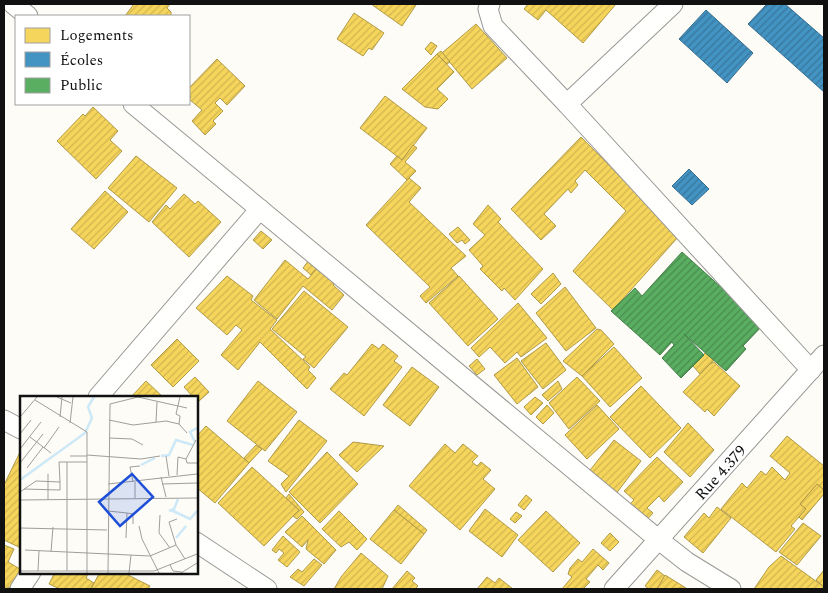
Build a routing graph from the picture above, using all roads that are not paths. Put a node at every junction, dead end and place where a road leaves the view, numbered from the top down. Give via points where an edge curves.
1 (13, 4) edge
2 (490, 4) edge
3 (673, 4) edge
4 (27, 15) edge
5 (567, 104) junction
6 (134, 105) edge
7 (260, 209) junction
8 (824, 355) edge
9 (811, 370) junction
10 (99, 396) edge
11 (4, 420) edge
12 (20, 428) edge
13 (659, 540) junction
14 (198, 543) edge
15 (30, 573) edge
16 (20, 589) edge
17 (267, 589) edge
18 (614, 589) edge
19 (731, 589) edge

1 - 4 street
2 - 5 street via 488,9 493,26
3 - 5 street
5 - 9 street
6 - 7 street
7 - 10 street
7 - 13 street
8 - 9 street, Rue 4.379
9 - 13 street, Rue 4.379
11 - 12 street
13 - 18 street, Rue 4.379
13 - 19 street
14 - 17 street
15 - 16 street

